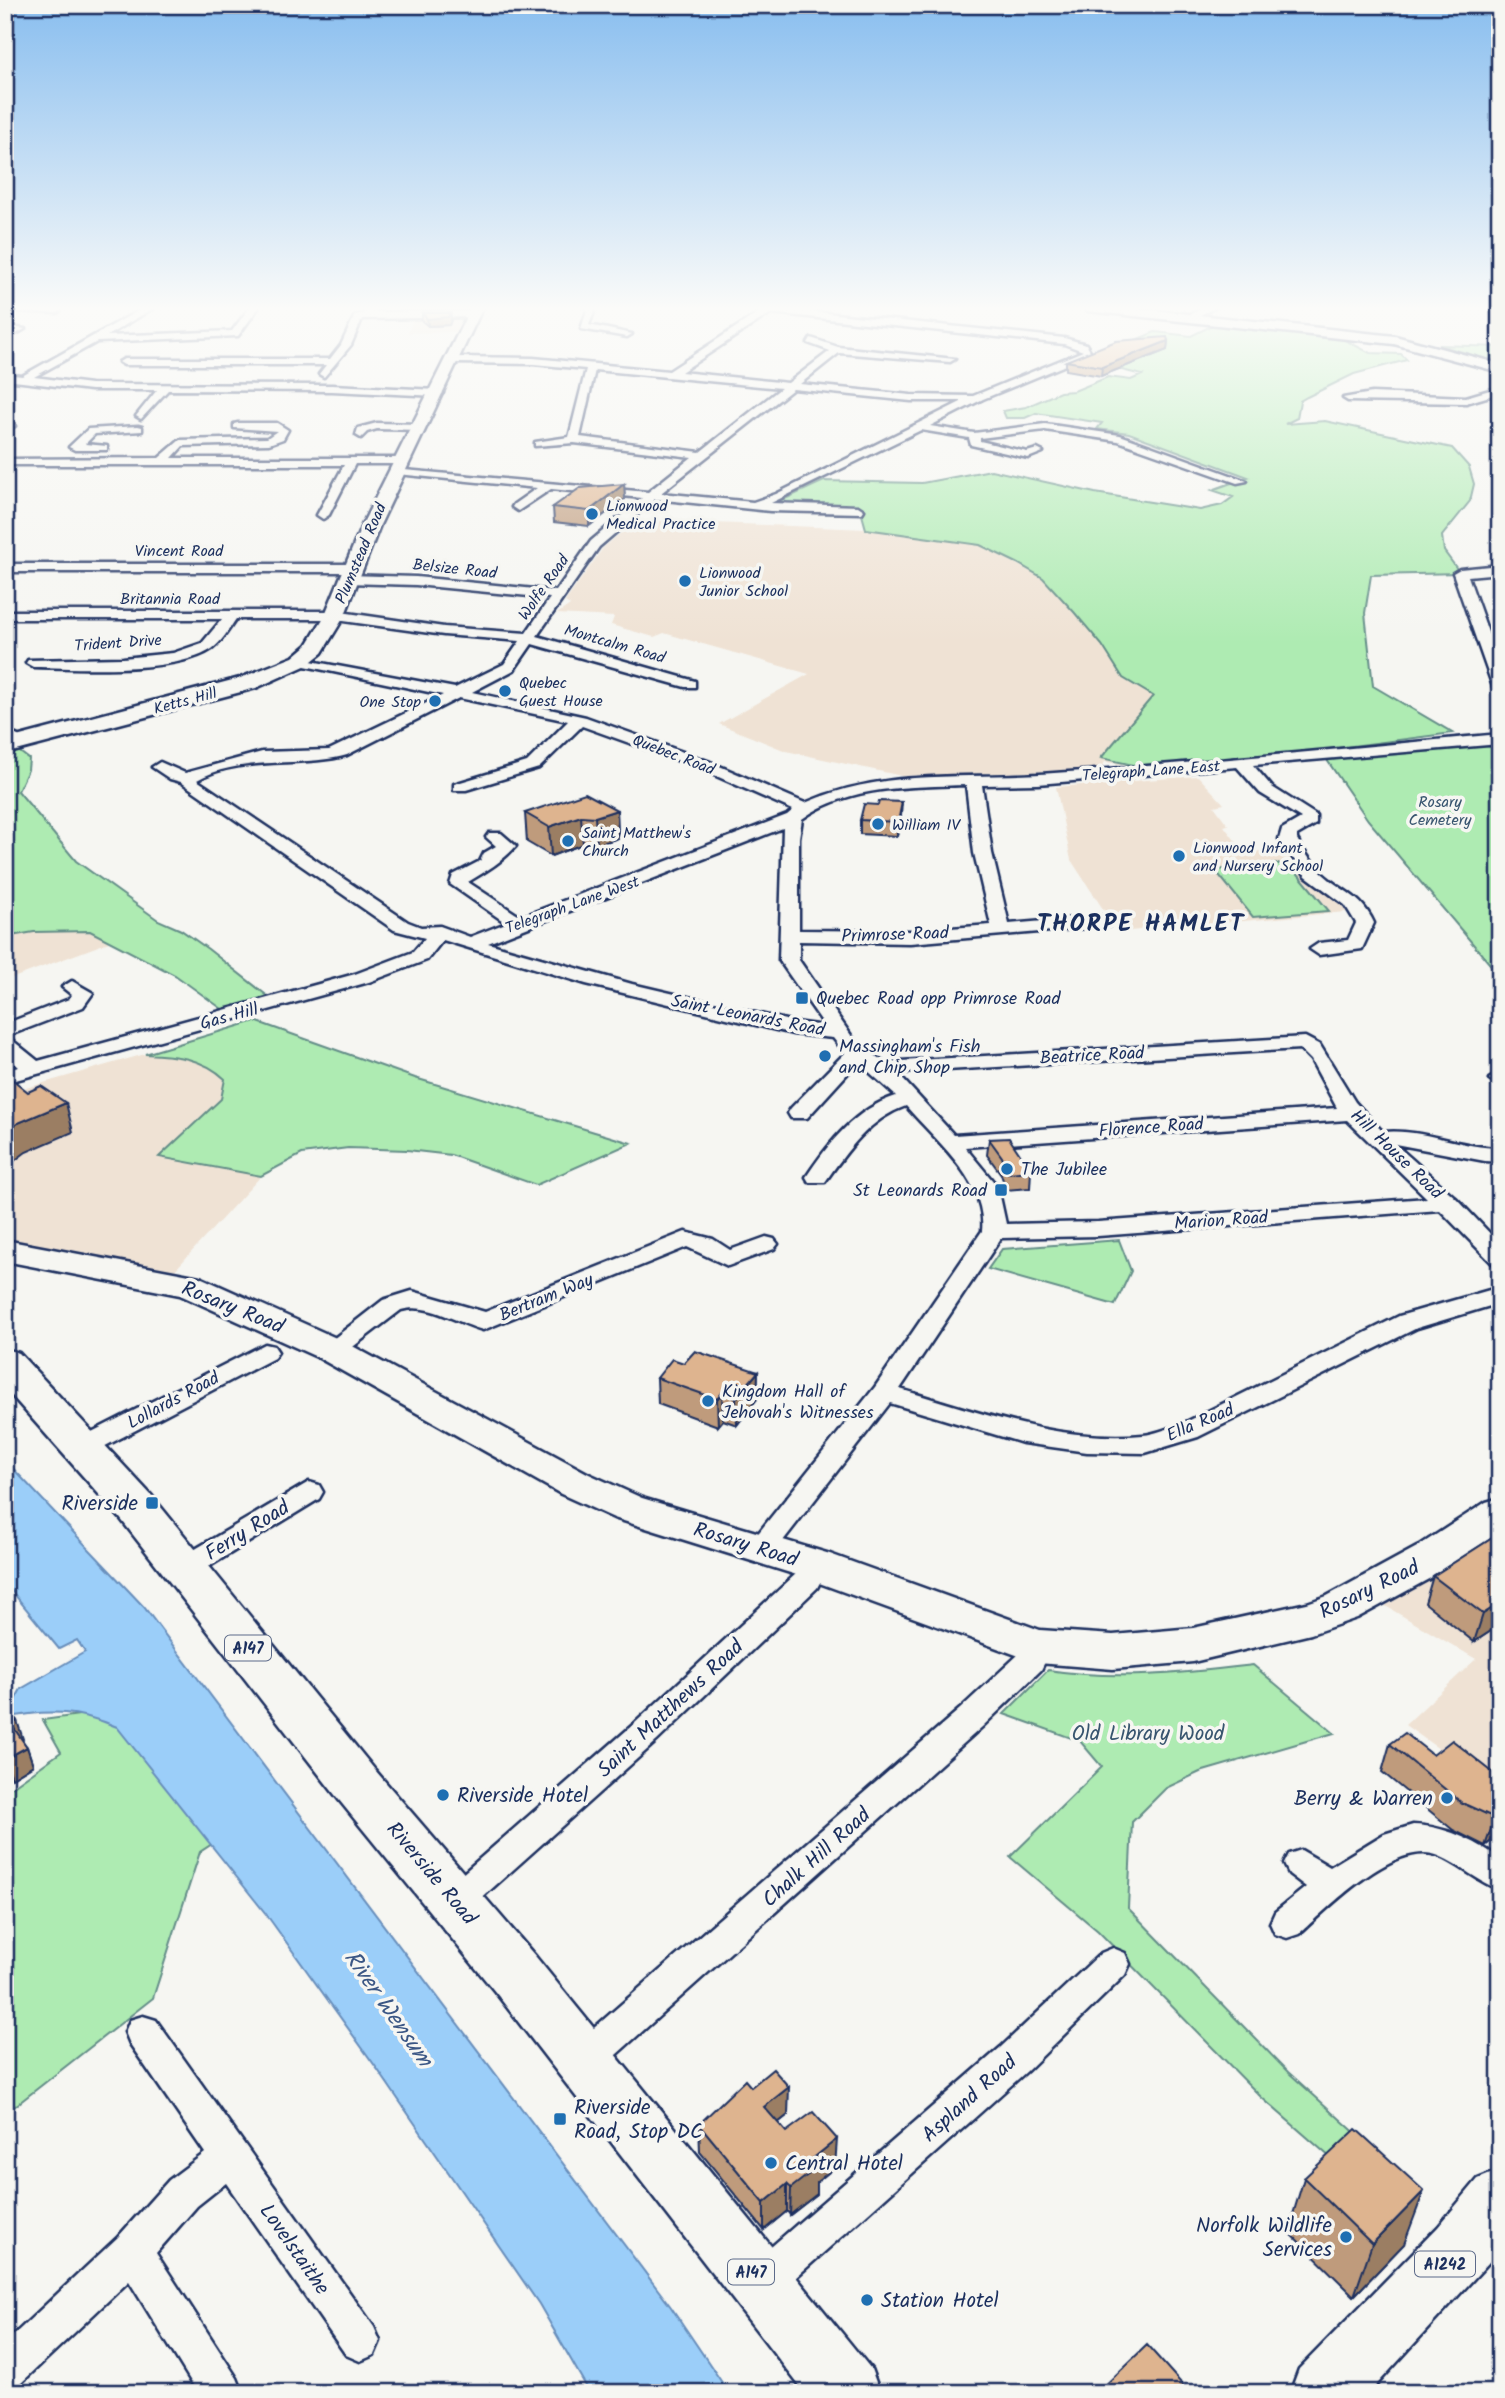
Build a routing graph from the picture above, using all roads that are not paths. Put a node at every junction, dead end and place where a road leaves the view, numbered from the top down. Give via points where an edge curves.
1 (424, 419) edge
2 (579, 419) edge
3 (748, 419) edge
4 (934, 420) edge
5 (244, 425) dead end
6 (420, 426) junction
7 (919, 427) junction
8 (130, 428) dead end
9 (357, 433) dead end
10 (974, 436) junction
11 (574, 440) junction
12 (539, 444) dead end
13 (117, 449) dead end
14 (1037, 452) dead end
15 (700, 456) junction
16 (351, 461) junction
17 (5, 462) edge
18 (162, 462) junction
19 (399, 466) junction
20 (1241, 481) dead end
21 (550, 485) junction
22 (652, 495) junction
23 (531, 498) junction
24 (545, 499) dead end
25 (757, 504) junction
26 (518, 507) dead end
27 (858, 510) dead end
28 (321, 512) dead end
29 (5, 568) edge
30 (1500, 569) edge
31 (349, 573) junction
32 (560, 595) junction
33 (335, 614) junction
34 (5, 615) edge
35 (231, 616) junction
36 (529, 638) junction
37 (300, 661) junction
38 (33, 663) dead end
39 (690, 684) dead end
40 (1500, 687) edge
41 (460, 693) junction
42 (581, 720) junction
43 (1500, 739) edge
44 (10, 741) edge
45 (249, 742) dead end
46 (262, 757) junction
47 (1242, 764) junction
48 (160, 768) dead end
49 (182, 777) junction
50 (974, 783) junction
51 (460, 787) dead end
52 (799, 814) junction
53 (495, 837) dead end
54 (1102, 922) dead end
55 (519, 924) junction
56 (1001, 929) junction
57 (440, 932) junction
58 (788, 934) junction
59 (469, 944) junction
60 (1320, 949) dead end
61 (72, 987) dead end
62 (5, 1031) edge
63 (838, 1031) junction
64 (1305, 1043) joint
65 (5, 1044) edge
66 (860, 1054) junction
67 (33, 1068) junction
68 (880, 1068) junction
69 (5, 1077) edge
70 (910, 1098) junction
71 (799, 1113) dead end
72 (1351, 1113) junction
73 (1381, 1139) junction
74 (950, 1142) junction
75 (1500, 1155) edge
76 (817, 1177) dead end
77 (1448, 1203) junction
78 (994, 1231) junction
79 (766, 1244) dead end
80 (5, 1250) edge
81 (1500, 1258) edge
82 (1500, 1295) edge
83 (332, 1350) junction
84 (265, 1352) dead end
85 (5, 1362) edge
86 (884, 1393) junction
87 (81, 1448) junction
88 (309, 1492) dead end
89 (1500, 1512) edge
90 (762, 1548) junction
91 (816, 1565) junction
92 (185, 1568) junction
93 (1038, 1646) junction
94 (1301, 1864) dead end
95 (1500, 1876) edge
96 (1329, 1886) junction
97 (456, 1900) junction
98 (1287, 1923) dead end
99 (1113, 1965) dead end
100 (143, 2032) dead end
101 (584, 2060) junction
102 (230, 2157) junction
103 (1500, 2201) edge
104 (132, 2251) junction
105 (759, 2283) junction
106 (360, 2341) dead end
107 (5, 2371) edge
108 (222, 2393) edge
109 (848, 2393) edge
110 (1323, 2393) edge

1 - 6 main road, Plumstead Road
2 - 11 street
3 - 15 street, Wolfe Road
4 - 7 street
5 - 18 street via 283,429 279,438 269,441 180,443 167,448
6 - 9 street via 377,426
6 - 19 main road, Plumstead Road
7 - 10 street
7 - 25 street via 780,497
8 - 13 street via 92,431 75,447
10 - 14 street via 975,443 1028,455
10 - 20 street via 1045,427 1120,438 1222,480
11 - 12 street
11 - 15 street
15 - 22 street, Wolfe Road
16 - 18 street
16 - 19 street
16 - 28 street
17 - 18 street
19 - 21 street
19 - 31 main road, Plumstead Road
21 - 22 street
21 - 23 street
22 - 25 street
22 - 32 street, Wolfe Road via 595,544
23 - 24 street
23 - 26 street
25 - 27 street
29 - 31 street, Vincent Road
30 - 40 street via 1460,573
31 - 32 street, Belsize Road
31 - 33 main road, Plumstead Road
32 - 36 street, Wolfe Road
33 - 35 street, Britannia Road
33 - 36 street, Britannia Road
33 - 37 main road, Ketts Hill via 321,641
34 - 35 street, Britannia Road
35 - 38 street, Trident Drive via 207,646 195,651 128,662
36 - 39 street, Montcalm Road
36 - 41 street, Wolfe Road via 509,667
37 - 41 street, Quebec Road
37 - 44 main road, Ketts Hill via 270,676 219,691
41 - 42 street, Quebec Road
41 - 46 street via 341,752
42 - 51 street via 533,765
42 - 52 street, Quebec Road via 702,764
43 - 47 street, Telegraph Lane East
45 - 46 street via 264,752
46 - 49 street
47 - 50 street, Telegraph Lane East
47 - 60 street via 1266,790 1308,815 1310,820 1288,833 1287,839 1323,884 1345,894 1360,911 1365,923 1355,945
48 - 49 street, Saint Leonards Road
49 - 57 street, Saint Leonards Road via 401,926 419,933
50 - 52 street, Telegraph Lane East via 867,786
50 - 56 street via 983,853
52 - 55 street, Telegraph Lane West
52 - 58 street
53 - 55 street via 507,846 496,851 488,864 459,879 459,884
54 - 56 street, Primrose Road
55 - 59 street, Telegraph Lane West
56 - 58 street, Primrose Road via 910,937
57 - 59 street, Saint Leonards Road
57 - 67 street, Gas Hill via 420,956 362,978
58 - 63 street via 789,960
59 - 63 street, Saint Leonards Road via 625,989 796,1027
61 - 62 street via 83,993 76,1003
63 - 66 street, Saint Leonards Road
64 - 68 street, Beatrice Road
64 - 72 street, Hill House Road via 1316,1051
65 - 67 street
66 - 68 street, Saint Leonards Road
66 - 71 street via 850,1058
67 - 69 street, Gas Hill
68 - 70 street, Saint Leonards Road
70 - 74 street, Saint Leonards Road
70 - 76 street via 877,1110 851,1130
72 - 73 street, Hill House Road
72 - 74 street, Florence Road
73 - 75 street via 1402,1137 1472,1155
73 - 77 street, Hill House Road
74 - 78 street, Saint Leonards Road via 987,1187
77 - 78 street, Marion Road via 1098,1229
77 - 81 street, Hill House Road
78 - 86 street
79 - 83 street, Bertram Way via 728,1259 705,1244 685,1239 483,1322 412,1299 392,1305
80 - 83 main road, Rosary Road via 188,1285
82 - 86 street, Ella Road via 1408,1322 1189,1431 1145,1444 1087,1443 1023,1434
83 - 90 main road, Rosary Road via 575,1484 628,1508
84 - 87 street, Lollards Road
85 - 87 main road, Riverside Road / A147
86 - 90 street
87 - 92 main road, Riverside Road / A147
88 - 92 street, Ferry Road
89 - 93 main road, Rosary Road via 1432,1558 1342,1607 1311,1618 1193,1645 1113,1652
90 - 91 main road, Rosary Road
91 - 93 main road, Rosary Road
91 - 97 street, Saint Matthews Road via 807,1580 646,1732
92 - 97 main road, Riverside Road / A147 via 357,1785
93 - 101 street, Chalk Hill Road via 1030,1662 971,1718
94 - 96 street
95 - 96 street via 1446,1842 1411,1836 1386,1845
96 - 98 street
97 - 101 main road, Riverside Road / A147
99 - 105 street, Aspland Road via 1014,2059
100 - 102 street, Lovelstaithe
101 - 105 main road, Riverside Road / A147
102 - 104 street via 183,2193
102 - 106 street, Lovelstaithe
103 - 110 main road, A1242
104 - 107 street
104 - 108 street
105 - 109 main road, Riverside Road / A147

